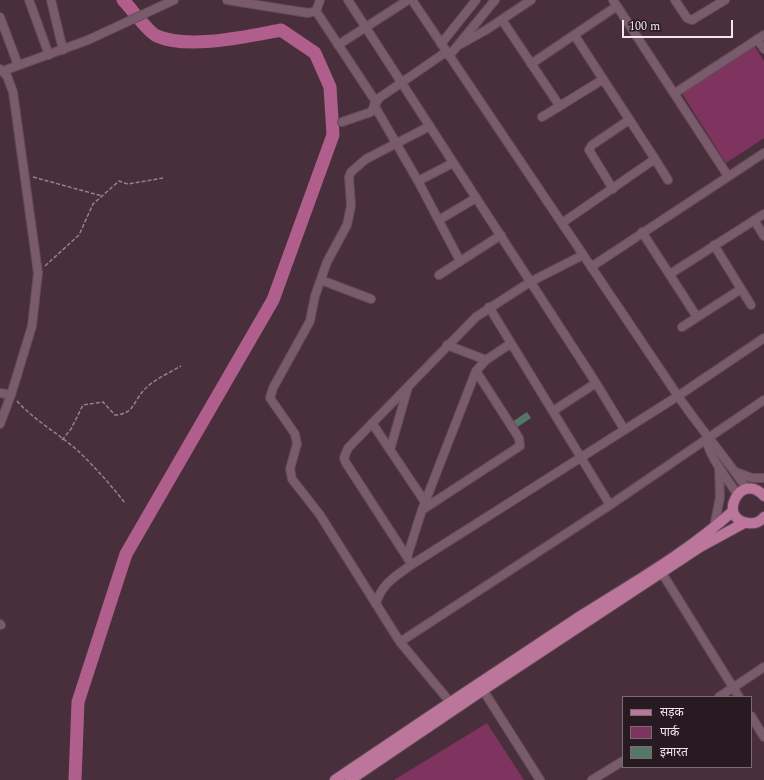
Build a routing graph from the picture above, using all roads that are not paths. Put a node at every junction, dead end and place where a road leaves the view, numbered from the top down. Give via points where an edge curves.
1 (29, 0) edge
2 (51, 0) edge
3 (174, 0) edge
4 (227, 0) edge
5 (320, 0) edge
6 (348, 0) edge
7 (408, 0) edge
8 (412, 0) edge
9 (476, 0) edge
10 (495, 0) edge
11 (531, 0) edge
12 (675, 0) edge
13 (724, 0) edge
14 (615, 3) edge
15 (316, 11) junction
16 (0, 18) edge
17 (502, 20) junction
18 (365, 27) junction
19 (575, 36) junction
20 (761, 37) edge
21 (338, 44) junction
22 (441, 44) junction
23 (459, 44) junction
24 (764, 49) edge
25 (62, 50) junction
26 (447, 54) junction
27 (49, 55) junction
28 (531, 64) junction
29 (18, 65) junction
30 (2, 70) edge
31 (602, 80) junction
32 (402, 83) junction
33 (675, 93) junction
34 (375, 104) junction
35 (559, 105) junction
36 (542, 118) dead end
37 (629, 120) junction
38 (342, 122) dead end
39 (430, 126) junction
40 (396, 143) junction
41 (764, 153) edge
42 (655, 159) junction
43 (453, 163) junction
44 (728, 176) junction
45 (668, 180) dead end
46 (418, 181) junction
47 (613, 189) junction
48 (476, 198) junction
49 (764, 214) edge
50 (439, 220) junction
51 (754, 220) junction
52 (562, 223) junction
53 (642, 232) junction
54 (501, 235) junction
55 (764, 236) edge
56 (714, 245) junction
57 (583, 255) junction
58 (460, 261) junction
59 (591, 267) junction
60 (670, 274) junction
61 (439, 275) dead end
62 (321, 280) junction
63 (530, 282) junction
64 (741, 289) junction
65 (371, 299) dead end
66 (751, 305) dead end
67 (489, 307) junction
68 (697, 317) junction
69 (682, 327) dead end
70 (764, 338) edge
71 (510, 344) junction
72 (448, 345) junction
73 (486, 360) junction
74 (476, 371) junction
75 (596, 383) junction
76 (408, 386) junction
77 (0, 393) edge
78 (11, 395) junction
79 (678, 396) junction
80 (764, 400) edge
81 (553, 411) junction
82 (372, 423) junction
83 (0, 424) edge
84 (624, 429) junction
85 (707, 438) junction
86 (390, 450) junction
87 (580, 457) junction
88 (719, 466) junction
89 (734, 470) junction
90 (764, 478) edge
91 (748, 489) junction
92 (762, 492) edge
93 (738, 494) junction
94 (425, 502) junction
95 (610, 505) junction
96 (422, 510) junction
97 (733, 510) junction
98 (764, 517) edge
99 (744, 523) junction
100 (714, 527) junction
101 (407, 557) junction
102 (411, 565) junction
103 (662, 573) junction
104 (376, 604) junction
105 (400, 642) junction
106 (764, 667) edge
107 (733, 687) junction
108 (482, 690) junction
109 (720, 696) edge
110 (738, 696) edge
111 (450, 702) junction
112 (752, 718) edge
113 (764, 737) edge
114 (622, 762) edge
115 (335, 780) edge
116 (350, 780) edge
117 (540, 780) edge
118 (592, 780) edge

1 - 27 street
2 - 25 street
3 - 25 street
4 - 15 street via 308,13
5 - 15 street
6 - 18 street
7 - 18 street
8 - 22 street
9 - 22 street
10 - 23 street
11 - 17 street
12 - 13 street via 687,18 692,20
14 - 19 street
14 - 33 street
15 - 21 street
16 - 29 street
17 - 23 street
17 - 28 street
18 - 21 street
18 - 32 street
19 - 28 street
19 - 31 street
20 - 24 street
20 - 33 street
21 - 34 street
22 - 26 street
23 - 26 street
25 - 27 street
26 - 32 street
26 - 52 street
27 - 29 street
28 - 35 street
29 - 30 street
30 - 78 street via 8,76 13,92 38,272 32,326
31 - 35 street
31 - 37 street
32 - 34 street
32 - 39 street
33 - 44 street
34 - 38 street via 368,114
34 - 40 street
35 - 36 street
37 - 42 street
37 - 47 street via 592,145 589,150
39 - 40 street
39 - 43 street
40 - 46 street
40 - 62 street via 366,158 351,172 351,206 347,225 332,251
41 - 44 street
42 - 45 street
42 - 47 street
43 - 46 street
43 - 48 street
44 - 53 street
46 - 50 street
47 - 52 street
48 - 50 street
48 - 54 street
49 - 51 street
50 - 58 street
51 - 55 street
51 - 56 street
52 - 57 street
53 - 59 street
53 - 60 street
54 - 58 street
54 - 63 street
56 - 60 street
56 - 64 street
57 - 59 street
57 - 63 street
58 - 61 street
59 - 79 street
60 - 68 street
62 - 65 street
62 - 104 street via 310,321 270,398 295,434 297,444 290,469 292,479 320,515
63 - 67 street
63 - 75 street
64 - 66 street
64 - 68 street
67 - 71 street
67 - 72 street
68 - 69 street
70 - 79 street
71 - 73 street
71 - 81 street
72 - 73 street
72 - 76 street
73 - 74 street
74 - 94 street
74 - 96 street via 519,438 520,446
75 - 81 street
75 - 84 street
76 - 82 street
76 - 86 street
77 - 78 street
78 - 83 street
79 - 84 street
79 - 85 street
80 - 85 street
81 - 87 street
82 - 86 street
82 - 101 street via 348,448 344,458
84 - 87 street
85 - 88 street via 708,447
85 - 89 street via 714,443
85 - 95 street
86 - 94 street
87 - 95 street
87 - 102 street
88 - 93 street
88 - 100 street via 720,496
89 - 90 street via 745,476
89 - 91 street
91 - 92 main road
91 - 93 main road
93 - 97 main road via 734,499
94 - 96 street
95 - 105 street
96 - 101 street
97 - 99 main road via 735,516
97 - 100 main road
98 - 99 main road via 756,523
99 - 103 main road via 714,538
100 - 111 main road
101 - 102 street
102 - 104 street via 389,581 381,591
103 - 107 street
103 - 108 main road
104 - 105 street
105 - 111 street
106 - 107 street
107 - 109 street
107 - 110 street
108 - 116 main road
108 - 117 street
111 - 115 main road
112 - 113 street
114 - 118 street

